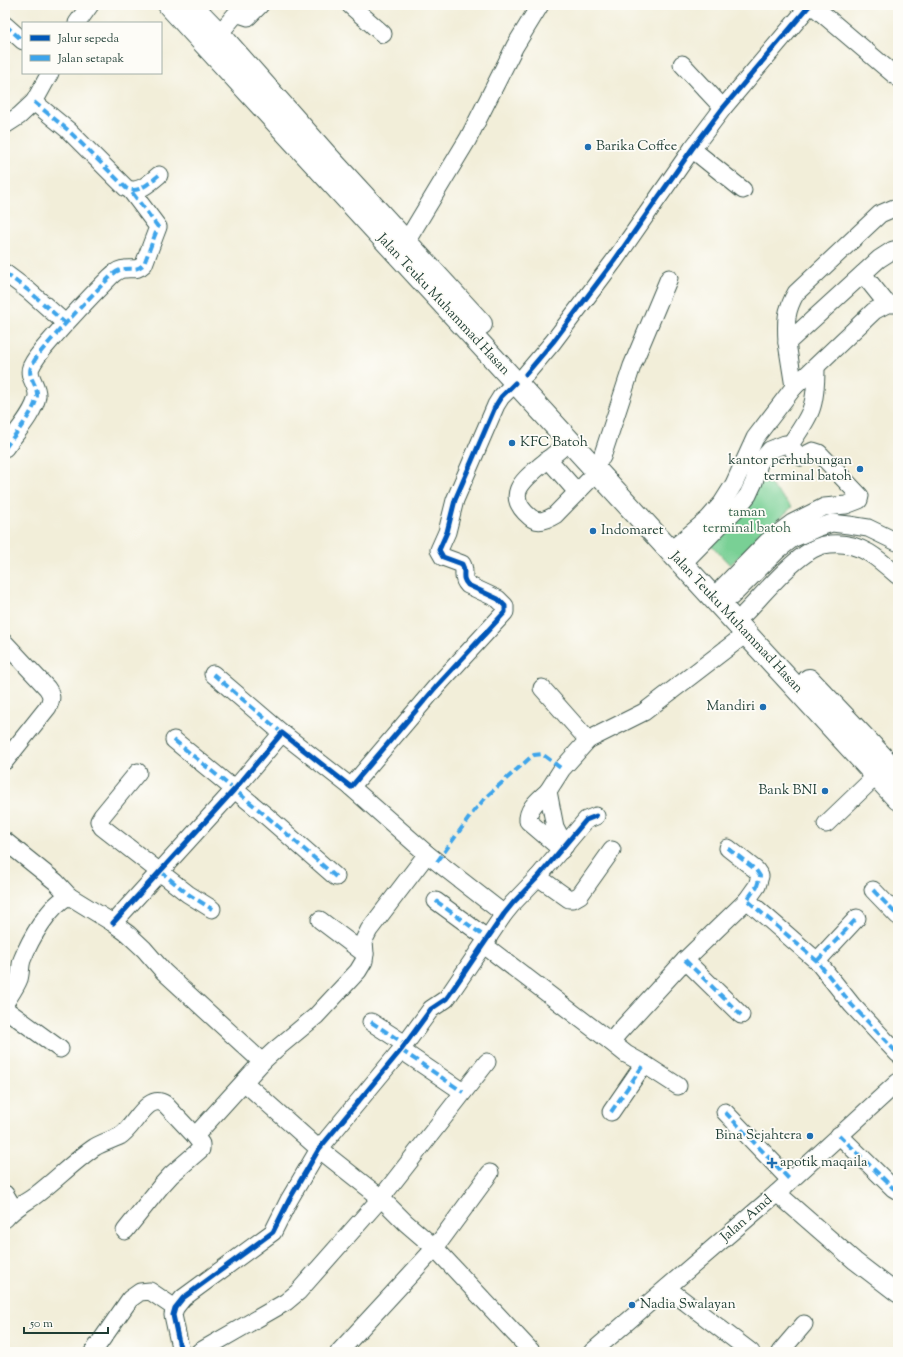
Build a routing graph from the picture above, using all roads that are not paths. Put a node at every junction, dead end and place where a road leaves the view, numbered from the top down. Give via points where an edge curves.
1 (90, 5) edge
2 (168, 5) edge
3 (191, 5) edge
4 (260, 5) edge
5 (540, 5) edge
6 (811, 5) edge
7 (357, 8) edge
8 (78, 22) edge
9 (5, 25) edge
10 (219, 34) junction
11 (383, 34) dead end
12 (22, 40) edge
13 (682, 64) dead end
14 (49, 74) edge
15 (898, 78) edge
16 (34, 102) junction
17 (723, 108) junction
18 (5, 125) edge
19 (692, 149) junction
20 (159, 175) dead end
21 (743, 190) dead end
22 (131, 191) junction
23 (359, 202) junction
24 (898, 209) edge
25 (406, 242) junction
26 (898, 249) edge
27 (5, 273) edge
28 (863, 274) junction
29 (669, 278) dead end
30 (893, 304) edge
31 (65, 323) junction
32 (787, 343) junction
33 (816, 367) junction
34 (521, 379) junction
35 (794, 387) junction
36 (569, 442) junction
37 (790, 446) junction
38 (5, 448) edge
39 (548, 459) junction
40 (599, 465) junction
41 (577, 492) junction
42 (898, 542) edge
43 (680, 553) junction
44 (898, 576) edge
45 (721, 597) junction
46 (743, 623) junction
47 (5, 643) edge
48 (213, 674) dead end
49 (542, 688) dead end
50 (282, 733) junction
51 (174, 740) dead end
52 (588, 740) junction
53 (5, 760) edge
54 (138, 772) dead end
55 (898, 774) edge
56 (876, 776) junction
57 (351, 787) junction
58 (234, 790) junction
59 (548, 790) junction
60 (898, 799) edge
61 (596, 816) dead end
62 (826, 824) dead end
63 (5, 841) edge
64 (563, 848) junction
65 (728, 848) dead end
66 (612, 850) dead end
67 (427, 854) junction
68 (160, 871) junction
69 (336, 877) dead end
70 (538, 877) junction
71 (873, 890) dead end
72 (69, 896) junction
73 (747, 900) junction
74 (436, 901) dead end
75 (212, 909) dead end
76 (504, 914) junction
77 (898, 916) edge
78 (857, 918) dead end
79 (320, 920) dead end
80 (112, 923) junction
81 (486, 942) junction
82 (365, 954) junction
83 (685, 960) junction
84 (817, 961) junction
85 (5, 1003) edge
86 (5, 1009) edge
87 (741, 1015) dead end
88 (371, 1022) dead end
89 (612, 1042) junction
90 (403, 1047) junction
91 (60, 1050) dead end
92 (898, 1054) edge
93 (262, 1062) junction
94 (487, 1062) dead end
95 (644, 1064) junction
96 (898, 1082) edge
97 (245, 1083) junction
98 (678, 1086) dead end
99 (463, 1092) junction
100 (611, 1112) dead end
101 (725, 1112) dead end
102 (839, 1135) junction
103 (195, 1136) junction
104 (319, 1149) junction
105 (490, 1173) dead end
106 (790, 1180) junction
107 (898, 1191) edge
108 (777, 1193) junction
109 (5, 1194) edge
110 (381, 1198) junction
111 (9, 1214) edge
112 (125, 1231) dead end
113 (435, 1248) junction
114 (667, 1288) junction
115 (898, 1294) edge
116 (175, 1308) junction
117 (804, 1324) dead end
118 (93, 1352) edge
119 (181, 1352) edge
120 (199, 1352) edge
121 (339, 1352) edge
122 (532, 1352) edge
123 (592, 1352) edge
124 (751, 1352) edge
125 (780, 1352) edge

1 - 8 street
2 - 23 highway, Jalan Teuku Muhammad Hasan
3 - 10 highway, Jalan Teuku Muhammad Hasan
4 - 10 street via 248,17 235,15
5 - 25 street via 515,46 468,139
6 - 15 street
6 - 17 street
7 - 11 street
9 - 12 street
10 - 23 highway, Jalan Teuku Muhammad Hasan via 326,156
13 - 17 street
14 - 16 street
16 - 18 street
16 - 22 street via 68,130
17 - 19 street
19 - 21 street
19 - 34 street via 614,261 553,342
20 - 22 street via 141,188
22 - 31 street via 158,227 144,264 134,270 118,271
23 - 25 highway, Jalan Teuku Muhammad Hasan
23 - 34 highway, Jalan Teuku Muhammad Hasan
24 - 32 street via 894,208 880,214 796,293 786,317
25 - 34 highway, Jalan Teuku Muhammad Hasan
26 - 28 street via 879,259
27 - 31 street
28 - 30 street
28 - 32 street
29 - 40 street via 632,366
30 - 33 street via 874,311
31 - 38 street via 32,364 30,377 37,395 35,404
32 - 35 street
33 - 35 street
33 - 37 street via 813,405 807,421
34 - 36 highway, Jalan Teuku Muhammad Hasan
34 - 40 highway, Jalan Teuku Muhammad Hasan
34 - 57 street via 496,405 455,500 447,532 439,550 442,557 462,564 463,576 468,585 498,599 505,606 505,612 436,687
35 - 43 street via 755,438 734,484 722,503
36 - 39 street
36 - 40 highway, Jalan Teuku Muhammad Hasan
37 - 43 street via 783,445 770,450 759,463 754,482 740,506
37 - 45 street via 801,457 813,451 819,452 860,496 859,500 846,505 824,507 792,523 768,541
39 - 41 street
39 - 41 street via 528,476 517,492 517,501 523,511 533,519 547,520
40 - 41 street
40 - 43 highway, Jalan Teuku Muhammad Hasan
42 - 45 street via 868,528 832,523 792,539
43 - 45 highway, Jalan Teuku Muhammad Hasan
44 - 46 street via 870,553 851,545 823,545 808,552 790,566
45 - 46 highway, Jalan Teuku Muhammad Hasan
46 - 52 street via 644,712
46 - 55 highway, Jalan Teuku Muhammad Hasan
46 - 56 highway, Jalan Teuku Muhammad Hasan
47 - 53 street via 51,693 48,707
48 - 50 street
49 - 52 street
50 - 57 street
50 - 58 street
51 - 58 street
52 - 59 street via 562,769
54 - 68 street via 99,821 102,827
56 - 60 highway, Jalan Teuku Muhammad Hasan
56 - 62 street
57 - 67 street
58 - 68 street
58 - 69 street
59 - 64 street via 555,827
59 - 64 street via 528,814 528,821
61 - 64 street via 586,820
63 - 72 street via 56,882
64 - 70 street
65 - 73 street via 760,876 757,886
66 - 70 street via 580,895 573,900
67 - 76 street
67 - 82 street via 369,930 364,940
68 - 75 street via 188,894
68 - 80 street
70 - 76 street
71 - 77 street
72 - 80 street
72 - 85 street via 56,904 34,934 21,962 20,977
73 - 83 street
73 - 84 street
74 - 81 street
76 - 81 street
78 - 84 street
79 - 82 street
80 - 93 street via 128,934 164,972
81 - 89 street
81 - 90 street via 450,995 431,1009
82 - 93 street via 362,966 344,988 316,1016
83 - 87 street
83 - 89 street via 618,1032
84 - 92 street via 852,1005
86 - 91 street
88 - 90 street
89 - 95 street
90 - 99 street
90 - 104 street
93 - 97 street
94 - 99 street
95 - 98 street
95 - 100 street
96 - 102 street, Jalan Amd
97 - 103 street
97 - 104 street
99 - 110 street
101 - 106 street
102 - 106 street, Jalan Amd
102 - 107 street
103 - 111 street via 165,1104 155,1101 140,1113 127,1131 97,1146
103 - 112 street via 201,1144 201,1149 171,1175
104 - 110 street
104 - 116 street via 273,1232 202,1283
105 - 113 street
106 - 108 street, Jalan Amd
108 - 114 street, Jalan Amd
108 - 115 street via 855,1261
109 - 111 street
110 - 113 street
110 - 120 street via 298,1292 286,1302
113 - 121 street
113 - 122 street
114 - 123 street, Jalan Amd
114 - 124 street
116 - 118 street via 150,1291 140,1292 130,1299
116 - 119 street via 173,1315
117 - 125 street

